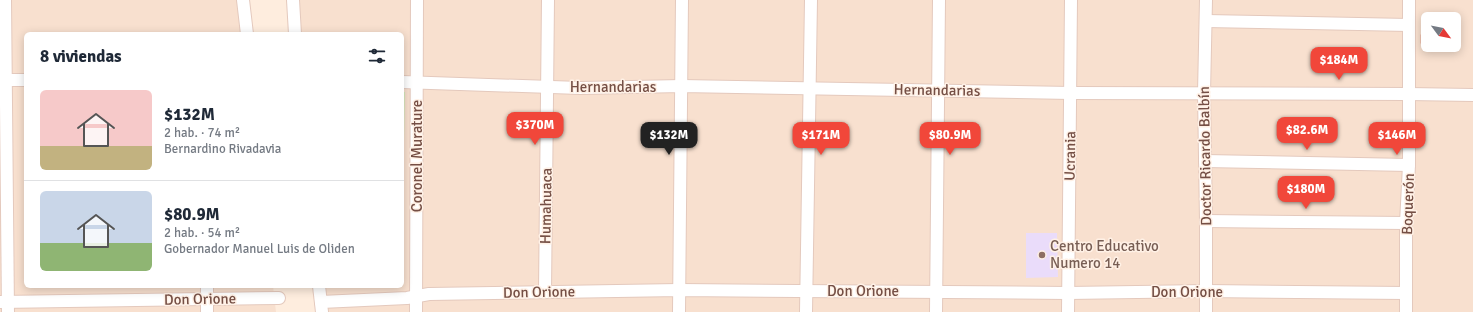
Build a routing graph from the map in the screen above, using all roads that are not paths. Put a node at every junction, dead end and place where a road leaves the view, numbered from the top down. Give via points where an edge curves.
1 (5, 0) edge
2 (243, 0) edge
3 (293, 0) edge
4 (417, 0) edge
5 (548, 0) edge
6 (682, 0) edge
7 (811, 0) edge
8 (939, 0) edge
9 (1071, 0) edge
10 (1206, 0) edge
11 (1409, 0) edge
12 (1206, 21) junction
13 (1409, 25) junction
14 (247, 32) edge
15 (296, 32) edge
16 (3, 80) edge
17 (24, 80) edge
18 (404, 82) edge
19 (417, 82) junction
20 (547, 86) junction
21 (682, 86) junction
22 (810, 89) junction
23 (939, 90) junction
24 (1071, 92) junction
25 (1204, 93) junction
26 (1408, 94) junction
27 (1473, 95) edge
28 (1205, 161) junction
29 (1409, 165) junction
30 (1206, 221) junction
31 (1406, 223) junction
32 (207, 288) edge
33 (319, 288) edge
34 (679, 290) junction
35 (806, 291) junction
36 (1206, 291) junction
37 (545, 292) junction
38 (936, 292) junction
39 (1068, 293) junction
40 (1406, 293) junction
41 (416, 296) junction
42 (279, 298) dead end
43 (207, 299) junction
44 (5, 305) edge
45 (321, 307) edge
46 (207, 312) edge
47 (416, 312) edge
48 (679, 312) edge
49 (806, 312) edge
50 (936, 312) edge
51 (1068, 312) edge
52 (1206, 312) edge
53 (1406, 312) edge

1 - 16 street
2 - 14 street
3 - 15 street
4 - 19 street, Coronel Murature
5 - 20 street, Humahuaca
6 - 21 street
7 - 22 street
8 - 23 street
9 - 24 street, Ucrania
10 - 12 street, Doctor Ricardo Balbín
11 - 13 street, Boquerón
12 - 13 street
12 - 25 street, Doctor Ricardo Balbín
13 - 26 street, Boquerón
16 - 17 street
16 - 44 street
18 - 19 street, Hernandarias
19 - 20 street, Hernandarias
19 - 41 street, Coronel Murature
20 - 21 street, Hernandarias
20 - 37 street, Humahuaca
21 - 22 street, Hernandarias
21 - 34 street
22 - 23 street, Hernandarias
22 - 35 street
23 - 24 street, Hernandarias
23 - 38 street
24 - 25 street, Hernandarias
24 - 39 street, Ucrania
25 - 26 street, Hernandarias
25 - 28 street, Doctor Ricardo Balbín
26 - 27 street, Hernandarias
26 - 29 street, Boquerón
28 - 29 street
28 - 30 street, Doctor Ricardo Balbín
29 - 31 street, Boquerón
30 - 31 street
30 - 36 street, Doctor Ricardo Balbín
31 - 40 street, Boquerón
32 - 43 street
33 - 45 street
34 - 35 street, Don Orione
34 - 37 street, Don Orione
34 - 48 street
35 - 38 street, Don Orione
35 - 49 street
36 - 39 street, Don Orione
36 - 40 street, Don Orione
36 - 52 street, Doctor Ricardo Balbín
37 - 41 street, Don Orione
38 - 39 street, Don Orione
38 - 50 street
39 - 51 street, Ucrania
40 - 53 street, Boquerón
41 - 45 street, Don Orione
41 - 47 street, Coronel Murature
42 - 43 street, Don Orione
43 - 44 street, Don Orione
43 - 46 street

